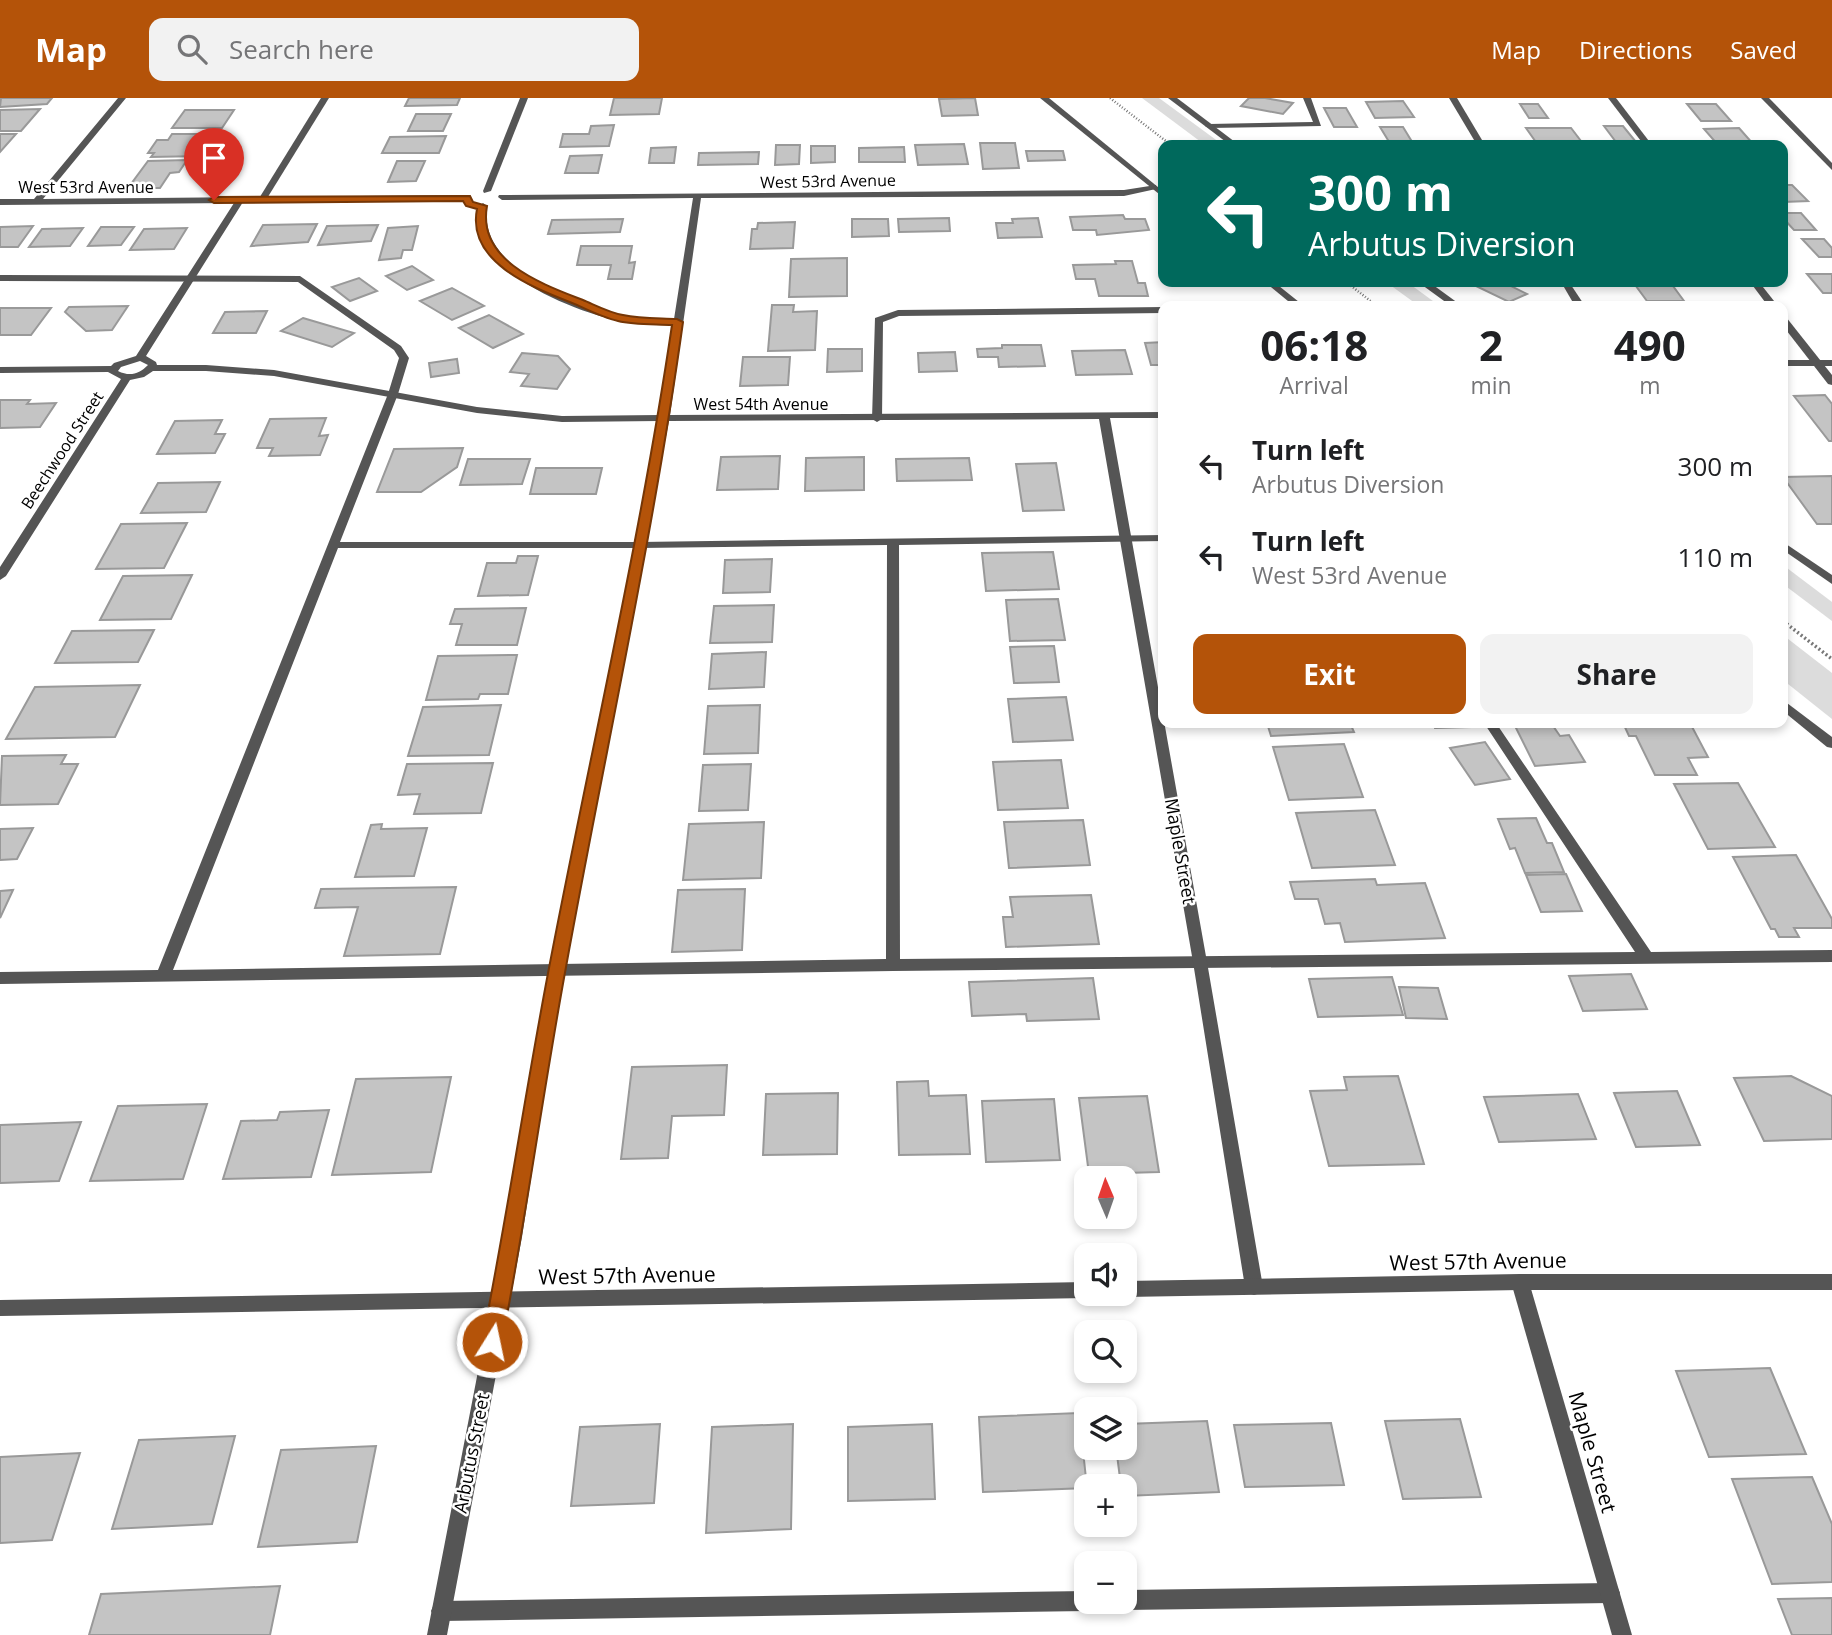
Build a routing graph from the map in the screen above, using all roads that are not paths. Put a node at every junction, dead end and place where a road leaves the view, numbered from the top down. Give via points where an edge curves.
1 (122, 98) edge
2 (325, 98) edge
3 (524, 98) edge
4 (1044, 98) edge
5 (1172, 98) edge
6 (1307, 98) edge
7 (1452, 98) edge
8 (1612, 98) edge
9 (1765, 98) edge
10 (1209, 126) junction
11 (1229, 140) edge
12 (1478, 140) edge
13 (1644, 140) edge
14 (1832, 168) edge
15 (1153, 187) junction
16 (487, 191) junction
17 (1158, 191) edge
18 (502, 197) junction
19 (697, 197) junction
20 (467, 198) junction
21 (240, 200) junction
22 (262, 200) junction
23 (0, 202) edge
24 (36, 202) junction
25 (483, 206) junction
26 (190, 277) junction
27 (0, 278) edge
28 (1275, 287) edge
29 (1430, 287) edge
30 (1758, 287) edge
31 (1292, 301) edge
32 (1450, 301) edge
33 (1769, 301) edge
34 (1158, 310) edge
35 (677, 322) junction
36 (1788, 326) edge
37 (140, 358) junction
38 (1788, 363) edge
39 (1817, 363) junction
40 (1832, 363) edge
41 (152, 368) junction
42 (0, 369) edge
43 (114, 369) junction
44 (127, 378) junction
45 (1832, 382) edge
46 (393, 394) junction
47 (1158, 415) edge
48 (1104, 416) junction
49 (877, 419) junction
50 (664, 420) junction
51 (1126, 538) junction
52 (1158, 538) edge
53 (893, 541) junction
54 (332, 545) junction
55 (640, 545) junction
56 (1788, 549) edge
57 (0, 576) edge
58 (1832, 580) edge
59 (1788, 708) edge
60 (1158, 721) edge
61 (1159, 728) edge
62 (1493, 728) edge
63 (1832, 744) edge
64 (1832, 956) edge
65 (1646, 957) junction
66 (1200, 962) junction
67 (893, 965) junction
68 (556, 971) junction
69 (163, 976) junction
70 (0, 978) edge
71 (1520, 1282) junction
72 (1832, 1282) edge
73 (1254, 1287) junction
74 (1137, 1289) edge
75 (1074, 1290) edge
76 (500, 1300) junction
77 (0, 1308) edge
78 (1610, 1593) junction
79 (1137, 1600) edge
80 (1074, 1601) edge
81 (441, 1611) junction
82 (436, 1635) edge
83 (1622, 1635) edge

1 - 24 street
2 - 22 street
3 - 16 street
4 - 15 street
5 - 10 street
6 - 10 street via 1318,124
7 - 12 street
8 - 13 street
9 - 14 street
10 - 11 street
15 - 17 street
15 - 19 street, West 53rd Avenue via 1124,192
16 - 18 street
16 - 20 street
18 - 19 street, West 53rd Avenue
18 - 25 street
19 - 35 street, Arbutus Street
20 - 22 street, West 53rd Avenue
20 - 25 street via 469,204
21 - 22 street, West 53rd Avenue
21 - 24 street, West 53rd Avenue
21 - 26 street
23 - 24 street, West 53rd Avenue
25 - 35 street via 485,240 503,263 535,285 620,318
26 - 27 street
26 - 37 street
26 - 46 street via 307,282 398,348 404,358
28 - 31 street
29 - 32 street
30 - 33 street
34 - 49 street via 898,313 878,320
35 - 50 street, Arbutus Street
36 - 39 street
37 - 41 street via 151,361
37 - 43 street
38 - 39 street
39 - 40 street
39 - 45 street
41 - 44 street
41 - 46 street, West 54th Avenue via 274,373
42 - 43 street
43 - 44 street via 116,375
44 - 57 street, Beechwood Street
46 - 50 street, West 54th Avenue via 477,410 562,419
46 - 54 street
47 - 48 street, West 54th Avenue
48 - 49 street, West 54th Avenue
48 - 51 street, Maple Street
49 - 50 street, West 54th Avenue
50 - 55 street, Arbutus Street
51 - 52 street
51 - 53 street
51 - 60 street, Maple Street
53 - 55 street
53 - 67 street
54 - 55 street
54 - 69 street
55 - 68 street, Arbutus Street
56 - 58 street
59 - 63 street
61 - 66 street, Maple Street
62 - 65 street
64 - 65 street
65 - 66 street
66 - 67 street
66 - 73 street, Maple Street
67 - 68 street
68 - 69 street
68 - 76 street, Arbutus Street
69 - 70 street
71 - 72 street, West 57th Avenue
71 - 73 street, West 57th Avenue
71 - 78 street, Maple Street
73 - 74 street, West 57th Avenue
75 - 76 street, West 57th Avenue
76 - 77 street, West 57th Avenue
76 - 81 street, Arbutus Street
78 - 79 street
78 - 83 street, Maple Street
80 - 81 street
81 - 82 street, Arbutus Street

